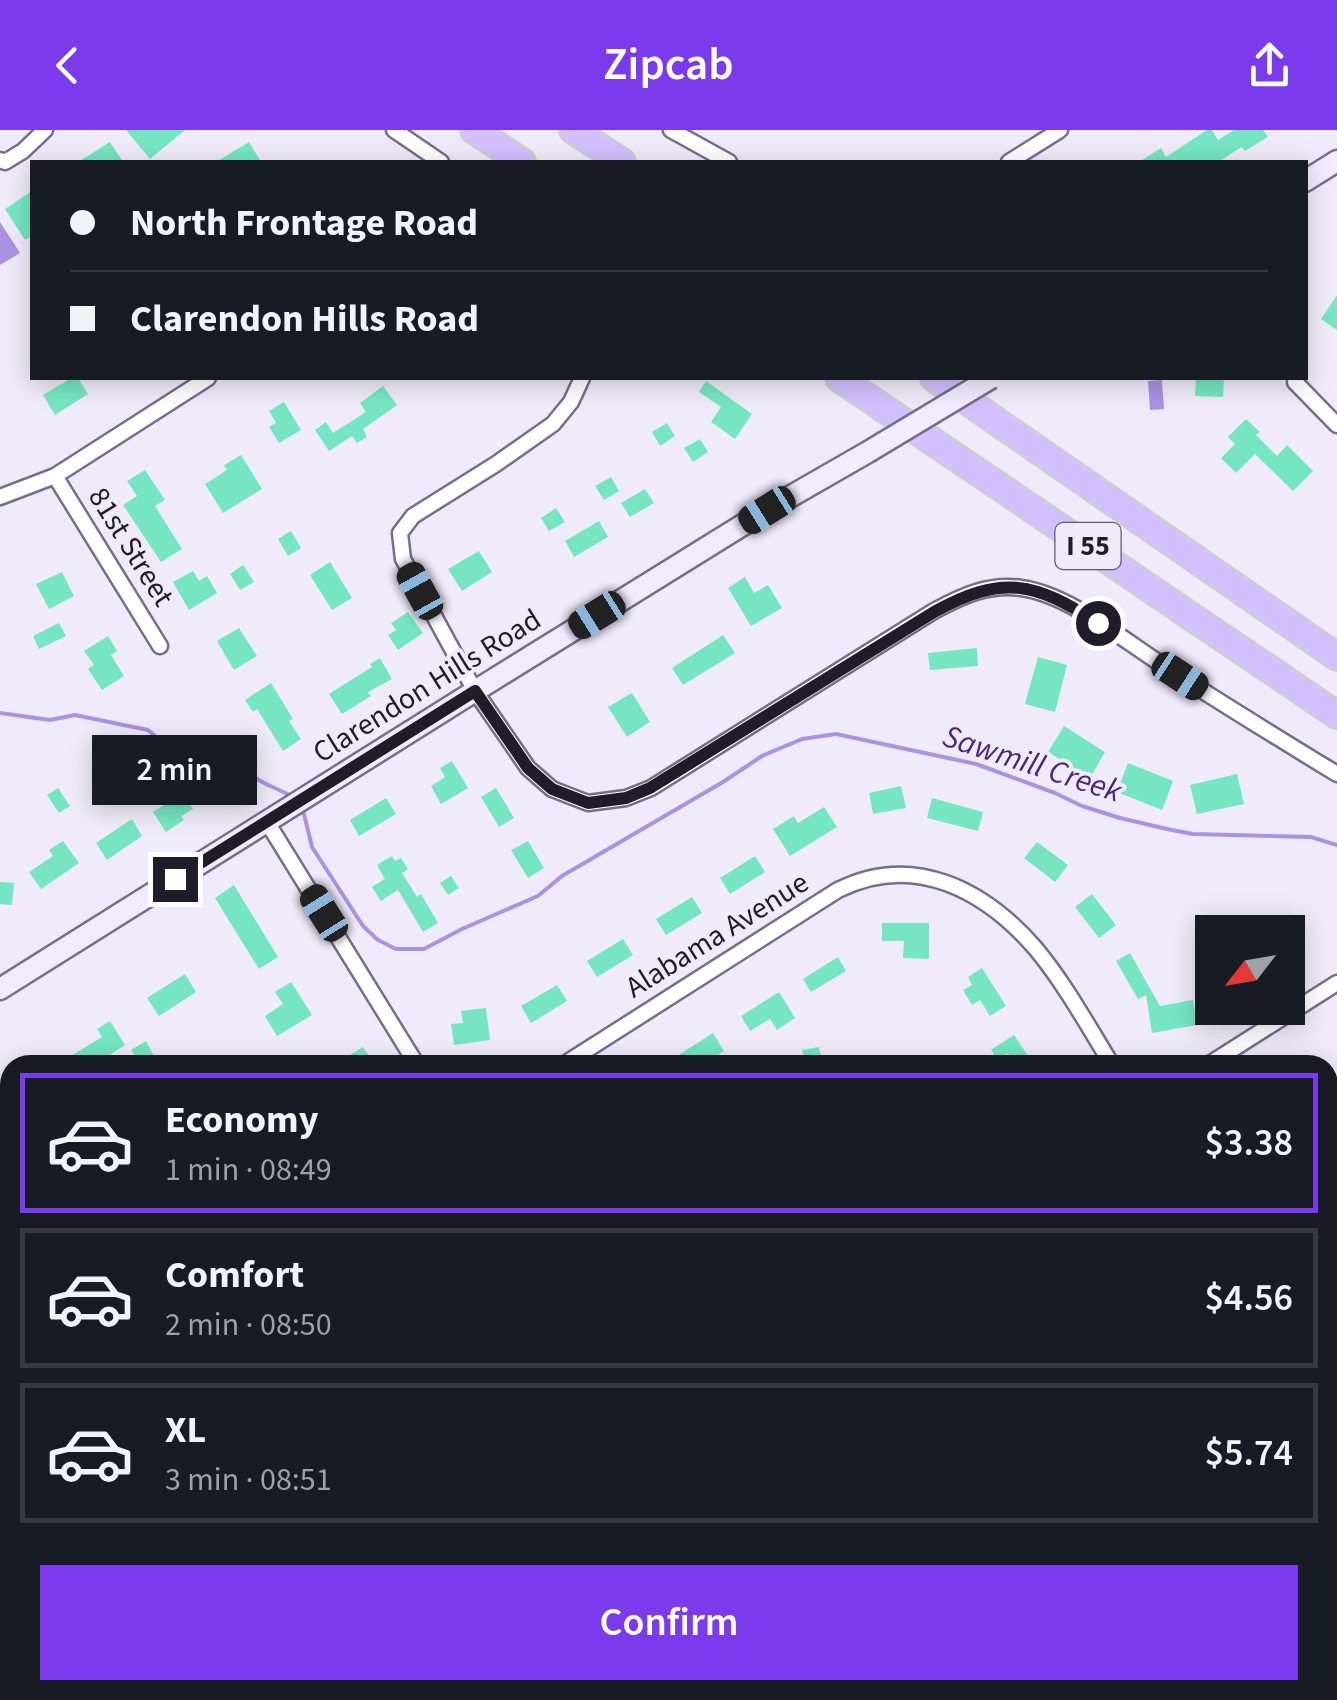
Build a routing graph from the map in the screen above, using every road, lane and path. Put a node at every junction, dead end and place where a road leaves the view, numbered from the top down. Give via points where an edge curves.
1 (45, 130) edge
2 (394, 130) edge
3 (474, 130) edge
4 (574, 130) edge
5 (671, 130) edge
6 (1060, 130) edge
7 (0, 160) edge
8 (438, 160) edge
9 (519, 160) edge
10 (619, 160) edge
11 (725, 160) edge
12 (1012, 160) edge
13 (1337, 161) edge
14 (1308, 179) edge
15 (205, 380) edge
16 (581, 380) edge
17 (842, 380) edge
18 (937, 380) edge
19 (988, 380) edge
20 (1294, 382) dead end
21 (1337, 425) edge
22 (55, 476) junction
23 (0, 497) edge
24 (160, 646) dead end
25 (1337, 657) edge
26 (475, 691) junction
27 (1337, 716) edge
28 (1337, 774) edge
29 (267, 822) junction
30 (1337, 983) edge
31 (0, 989) edge
32 (411, 1055) edge
33 (579, 1055) edge
34 (1106, 1055) edge
35 (1224, 1055) edge

1 - 7 street via 23,152
2 - 8 street
3 - 9 highway
4 - 10 highway
5 - 11 street
6 - 12 street
13 - 14 street
15 - 22 street
16 - 26 street via 553,424 413,516 400,533 402,558
17 - 27 highway, I 55
18 - 25 highway, I 55
19 - 26 street, Clarendon Hills Road, bridge
20 - 21 street
22 - 23 street
22 - 24 street, 81st Street
26 - 28 street via 528,768 552,789 588,803 626,798 955,600 990,588 1025,588 1062,600
26 - 29 street, Clarendon Hills Road
29 - 31 street, Clarendon Hills Road
29 - 32 street
30 - 35 street
33 - 34 street, Alabama Avenue via 838,890 887,875 936,878 1016,928

